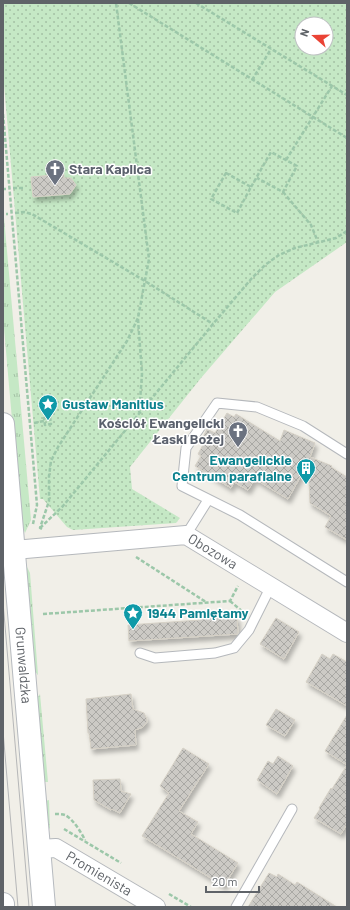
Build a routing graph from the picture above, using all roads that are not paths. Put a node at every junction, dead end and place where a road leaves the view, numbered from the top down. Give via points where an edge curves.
1 (3, 424) edge
2 (347, 454) edge
3 (208, 500) junction
4 (186, 535) junction
5 (14, 550) junction
6 (347, 582) edge
7 (271, 586) junction
8 (347, 633) edge
9 (140, 653) dead end
10 (292, 809) dead end
11 (39, 849) junction
12 (3, 904) edge
13 (3, 907) edge
14 (44, 907) edge
15 (156, 907) edge
16 (236, 907) edge

1 - 5 street, Grunwaldzka
2 - 3 lane via 303,426 257,407 217,403 186,448 182,486
3 - 4 lane
3 - 6 lane via 240,515
4 - 5 street, Obozowa
4 - 7 street, Obozowa
5 - 11 street, Grunwaldzka
7 - 8 street, Obozowa
7 - 9 lane via 249,630 234,648 215,653 155,658
10 - 16 lane
11 - 14 street, Grunwaldzka
11 - 15 street, Promienista via 56,848
12 - 13 street

